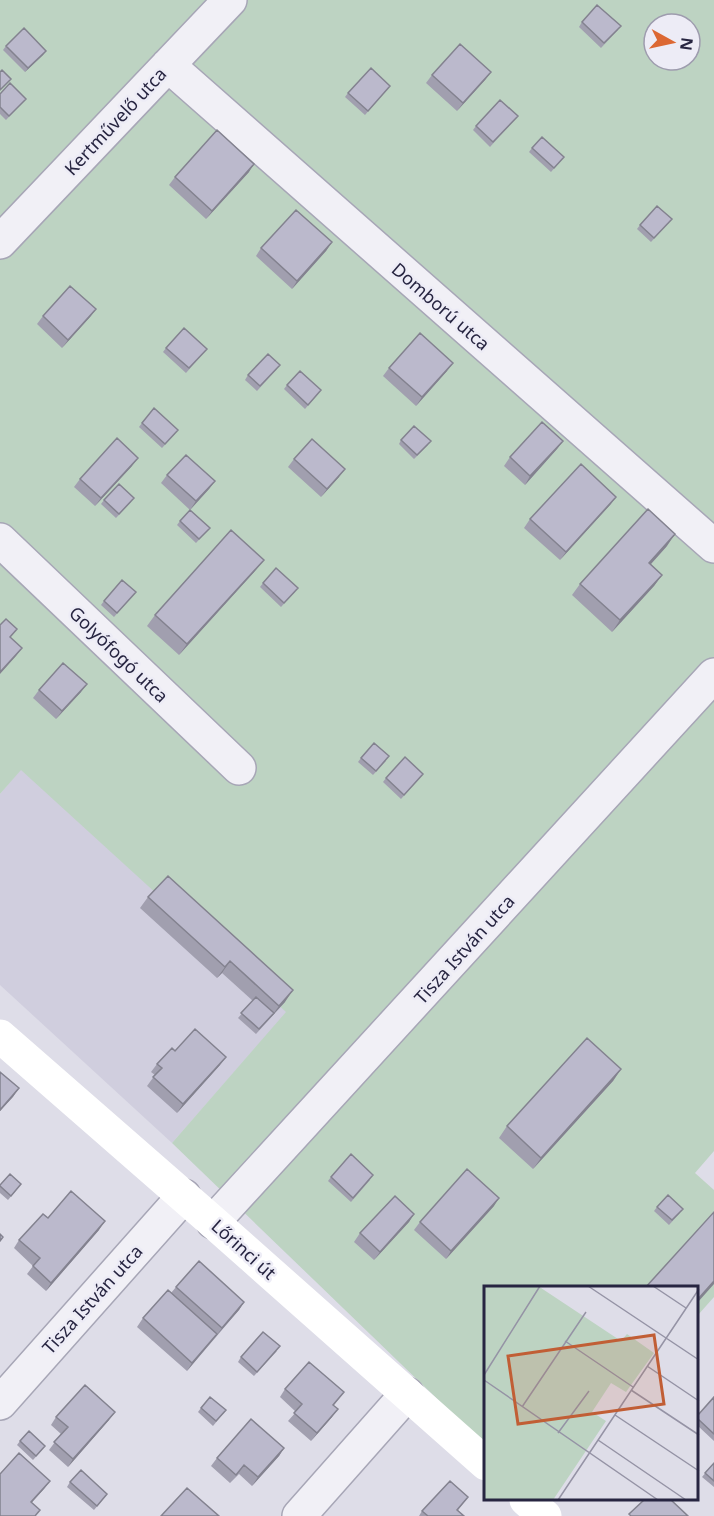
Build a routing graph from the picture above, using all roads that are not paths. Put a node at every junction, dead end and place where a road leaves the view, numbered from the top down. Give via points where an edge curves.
1 (230, 0) edge
2 (168, 65) junction
3 (0, 242) edge
4 (0, 540) edge
5 (714, 546) edge
6 (714, 675) edge
7 (239, 768) dead end
8 (0, 1036) edge
9 (184, 1196) junction
10 (213, 1222) junction
11 (407, 1394) junction
12 (0, 1403) edge
13 (484, 1462) edge
14 (527, 1501) edge
15 (299, 1516) edge
16 (545, 1516) edge

1 - 2 street, Kertművelő utca
2 - 3 street, Kertművelő utca
2 - 5 street, Domború utca
4 - 7 street, Golyófogó utca
6 - 10 street, Tisza István utca
8 - 9 street, Lőrinci út
9 - 10 street, Lőrinci út
9 - 12 street, Tisza István utca
10 - 11 street, Lőrinci út
11 - 13 street, Lőrinci út
11 - 15 street
14 - 16 street

